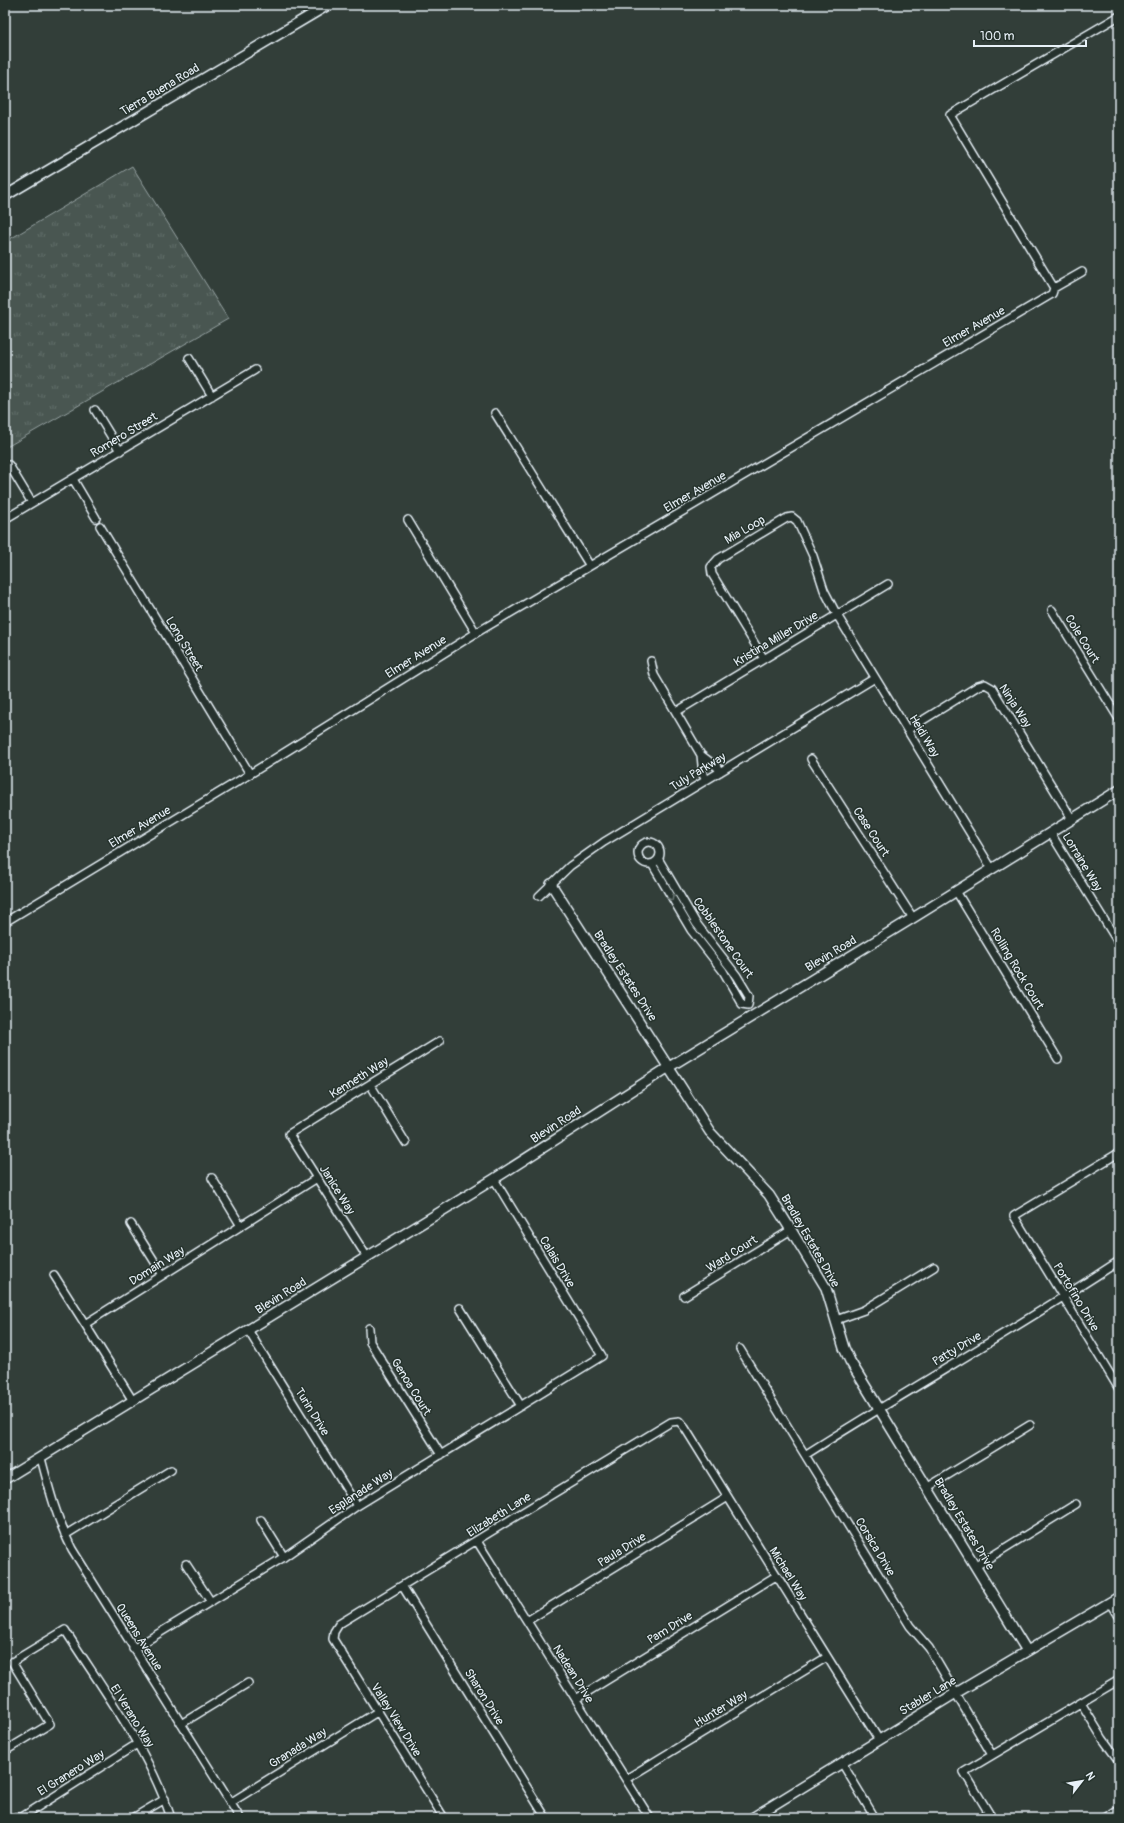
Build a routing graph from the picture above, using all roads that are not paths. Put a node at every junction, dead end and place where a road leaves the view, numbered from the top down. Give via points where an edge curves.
1 (328, 5) edge
2 (1119, 16) edge
3 (5, 196) edge
4 (1082, 272) dead end
5 (1054, 288) junction
6 (189, 358) dead end
7 (255, 370) dead end
8 (212, 396) junction
9 (95, 410) dead end
10 (495, 412) dead end
11 (120, 451) junction
12 (9, 465) dead end
13 (72, 479) junction
14 (32, 503) junction
15 (96, 518) dead end
16 (5, 519) edge
17 (408, 520) dead end
18 (100, 526) dead end
19 (590, 566) junction
20 (888, 584) dead end
21 (1052, 610) dead end
22 (837, 615) junction
23 (476, 633) junction
24 (764, 659) junction
25 (651, 661) dead end
26 (875, 678) junction
27 (676, 712) junction
28 (1119, 719) edge
29 (907, 730) junction
30 (701, 755) junction
31 (811, 759) dead end
32 (720, 772) junction
33 (250, 774) junction
34 (706, 780) junction
35 (1119, 790) edge
36 (1072, 819) junction
37 (1050, 832) junction
38 (659, 860) junction
39 (652, 864) junction
40 (992, 869) junction
41 (552, 884) junction
42 (956, 891) junction
43 (539, 896) dead end
44 (691, 915) junction
45 (913, 918) junction
46 (684, 919) junction
47 (5, 922) edge
48 (1119, 944) edge
49 (730, 967) junction
50 (723, 971) junction
51 (748, 1005) junction
52 (754, 1014) junction
53 (440, 1041) dead end
54 (1058, 1059) dead end
55 (669, 1067) junction
56 (370, 1084) junction
57 (289, 1134) joint
58 (406, 1143) dead end
59 (1119, 1156) edge
60 (212, 1178) dead end
61 (317, 1178) junction
62 (494, 1179) junction
63 (131, 1224) dead end
64 (241, 1226) junction
65 (791, 1230) junction
66 (367, 1257) junction
67 (1119, 1262) edge
68 (934, 1267) dead end
69 (54, 1275) dead end
70 (163, 1276) junction
71 (684, 1296) dead end
72 (1064, 1297) junction
73 (460, 1308) dead end
74 (836, 1320) junction
75 (85, 1324) junction
76 (369, 1328) dead end
77 (248, 1330) junction
78 (740, 1349) dead end
79 (602, 1356) joint
80 (1116, 1379) edge
81 (1119, 1390) edge
82 (133, 1401) junction
83 (521, 1406) junction
84 (880, 1408) junction
85 (679, 1421) joint
86 (1030, 1424) dead end
87 (441, 1455) junction
88 (806, 1455) junction
89 (41, 1458) junction
90 (171, 1470) dead end
91 (5, 1479) edge
92 (928, 1487) junction
93 (728, 1497) junction
94 (1076, 1504) dead end
95 (357, 1506) junction
96 (261, 1520) dead end
97 (65, 1535) junction
98 (477, 1542) junction
99 (284, 1557) junction
100 (186, 1564) dead end
101 (976, 1566) junction
102 (776, 1576) junction
103 (403, 1587) junction
104 (1119, 1597) edge
105 (211, 1602) junction
106 (1110, 1603) junction
107 (1119, 1618) edge
108 (527, 1621) junction
109 (334, 1632) joint
110 (133, 1649) junction
111 (1027, 1651) junction
112 (827, 1657) junction
113 (1119, 1680) edge
114 (248, 1684) dead end
115 (956, 1693) junction
116 (576, 1699) junction
117 (1081, 1703) junction
118 (377, 1712) junction
119 (181, 1724) junction
120 (879, 1740) junction
121 (137, 1744) junction
122 (5, 1751) edge
123 (992, 1755) junction
124 (1119, 1761) edge
125 (842, 1763) junction
126 (626, 1779) junction
127 (165, 1799) junction
128 (230, 1803) junction
129 (1119, 1809) edge
130 (763, 1815) edge
131 (15, 1818) edge
132 (133, 1818) edge
133 (171, 1818) edge
134 (240, 1818) edge
135 (444, 1818) edge
136 (546, 1818) edge
137 (650, 1818) edge
138 (752, 1818) edge
139 (875, 1818) edge
140 (992, 1818) edge
141 (1105, 1818) edge

1 - 3 street, Tierra Buena Road
2 - 5 street via 950,116
4 - 5 street, Elmer Avenue
5 - 19 street, Elmer Avenue via 1052,294
6 - 8 street
7 - 8 street, Romero Street
8 - 11 street, Romero Street
9 - 11 street
10 - 19 street
11 - 13 street, Romero Street
12 - 14 street
13 - 14 street, Romero Street
13 - 15 street
14 - 16 street, Romero Street
17 - 23 street
18 - 33 street, Long Street
19 - 23 street, Elmer Avenue
20 - 22 street, Kristina Miller Drive
21 - 28 street, Cole Court
22 - 24 street, Kristina Miller Drive
22 - 24 street, Mia Loop via 824,590 814,556 797,521 792,518 787,518 718,559 711,567 712,574
22 - 26 street, Heidi Way
23 - 33 street, Elmer Avenue
24 - 27 street, Kristina Miller Drive
25 - 27 street via 654,675
26 - 29 street, Heidi Way
26 - 32 street, Tuly Parkway
27 - 30 street
29 - 36 street, Ninja Way via 985,684 992,688
29 - 40 street, Heidi Way
30 - 32 street
30 - 34 street
31 - 45 street, Case Court
32 - 34 street, Tuly Parkway
33 - 47 street, Elmer Avenue
34 - 41 street, Tuly Parkway via 583,855
35 - 36 street, Blevin Road
36 - 37 street, Blevin Road
37 - 40 street, Blevin Road
37 - 48 street, Lorraine Way
38 - 39 street
38 - 39 street, Cobblestone Court via 661,850 656,844 649,841 642,844 638,851 639,858 645,863
38 - 44 street, Cobblestone Court
39 -> 46 street, Cobblestone Court
40 - 42 street, Blevin Road
41 - 43 street, Tuly Parkway
41 - 55 street, Bradley Estates Drive
42 - 45 street, Blevin Road
42 - 54 street, Rolling Rock Court
44 - 46 street
44 - 49 street, Cobblestone Court
45 - 52 street, Blevin Road
46 - 50 street, Cobblestone Court
49 - 50 street
49 - 51 street, Cobblestone Court via 749,996
50 - 51 street, Cobblestone Court via 742,1004
51 - 52 street
52 - 55 street, Blevin Road
53 - 56 street, Kenneth Way
55 - 62 street, Blevin Road
55 - 65 street, Bradley Estates Drive via 710,1132 769,1195
56 - 57 street, Kenneth Way
56 - 58 street
57 - 61 street, Janice Way
59 - 72 street, Portofino Drive via 1117,1154 1014,1216
60 - 64 street
61 - 64 street, Domain Way
61 - 66 street, Janice Way
62 - 66 street, Blevin Road
62 - 79 street, Calais Drive
63 - 70 street
64 - 70 street, Domain Way
65 - 71 street, Ward Court
65 - 74 street, Bradley Estates Drive via 826,1288
66 - 77 street, Blevin Road
67 - 72 street, Patty Drive
68 - 74 street via 864,1310
69 - 75 street
70 - 75 street, Domain Way
72 - 80 street, Portofino Drive
72 - 84 street, Patty Drive
73 - 83 street
74 - 84 street, Bradley Estates Drive via 850,1361
75 - 82 street
76 - 87 street, Genoa Court via 370,1342
77 - 82 street, Blevin Road
77 - 95 street, Turin Drive
78 - 88 street, Corsica Drive
79 - 83 street, Esplanade Way
80 - 81 street, Portofino Drive
82 - 89 street, Blevin Road
83 - 87 street, Esplanade Way
84 - 88 street, Patty Drive
84 - 92 street, Bradley Estates Drive
85 - 93 street, Michael Way
85 - 98 street, Elizabeth Lane via 671,1422
86 - 92 street
87 - 95 street, Esplanade Way
88 - 115 street, Corsica Drive via 910,1626 929,1648
89 - 91 street, Blevin Road
89 - 97 street, Queens Avenue
90 - 97 street
92 - 101 street, Bradley Estates Drive
93 - 102 street, Michael Way
93 - 108 street, Paula Drive
94 - 101 street
95 - 99 street, Esplanade Way
96 - 99 street
97 - 110 street, Queens Avenue
98 - 103 street, Elizabeth Lane
98 - 108 street, Nadean Drive
99 - 105 street, Esplanade Way
100 - 105 street
101 - 111 street, Bradley Estates Drive
102 - 112 street, Michael Way
102 - 116 street, Pam Drive
103 - 109 street, Elizabeth Lane via 339,1624
103 - 136 street, Sharon Drive
104 - 106 street, Stabler Lane
105 - 110 street, Esplanade Way
106 - 107 street
106 - 111 street, Stabler Lane
108 - 116 street, Nadean Drive
109 - 118 street, Valley View Drive via 334,1640
110 - 119 street, Queens Avenue
111 - 115 street, Stabler Lane
112 - 120 street, Michael Way
112 - 126 street, Hunter Way
113 - 117 street
114 - 119 street
115 - 120 street, Stabler Lane
115 - 123 street, Corsica Drive
116 - 126 street, Nadean Drive
117 - 123 street
117 - 124 street
118 - 128 street, Granada Way
118 - 135 street, Valley View Drive
119 - 128 street, Queens Avenue
120 - 125 street, Stabler Lane
121 - 122 street, El Verano Way via 65,1630 12,1662 50,1724
121 - 127 street, El Verano Way
121 - 131 street, El Granero Way via 22,1817
123 - 140 street via 964,1772
125 - 130 street, Stabler Lane
125 - 139 street
126 - 137 street, Nadean Drive
127 - 132 street
127 - 133 street, El Verano Way
128 - 134 street, Queens Avenue
129 - 141 street
130 - 138 street, Stabler Lane

